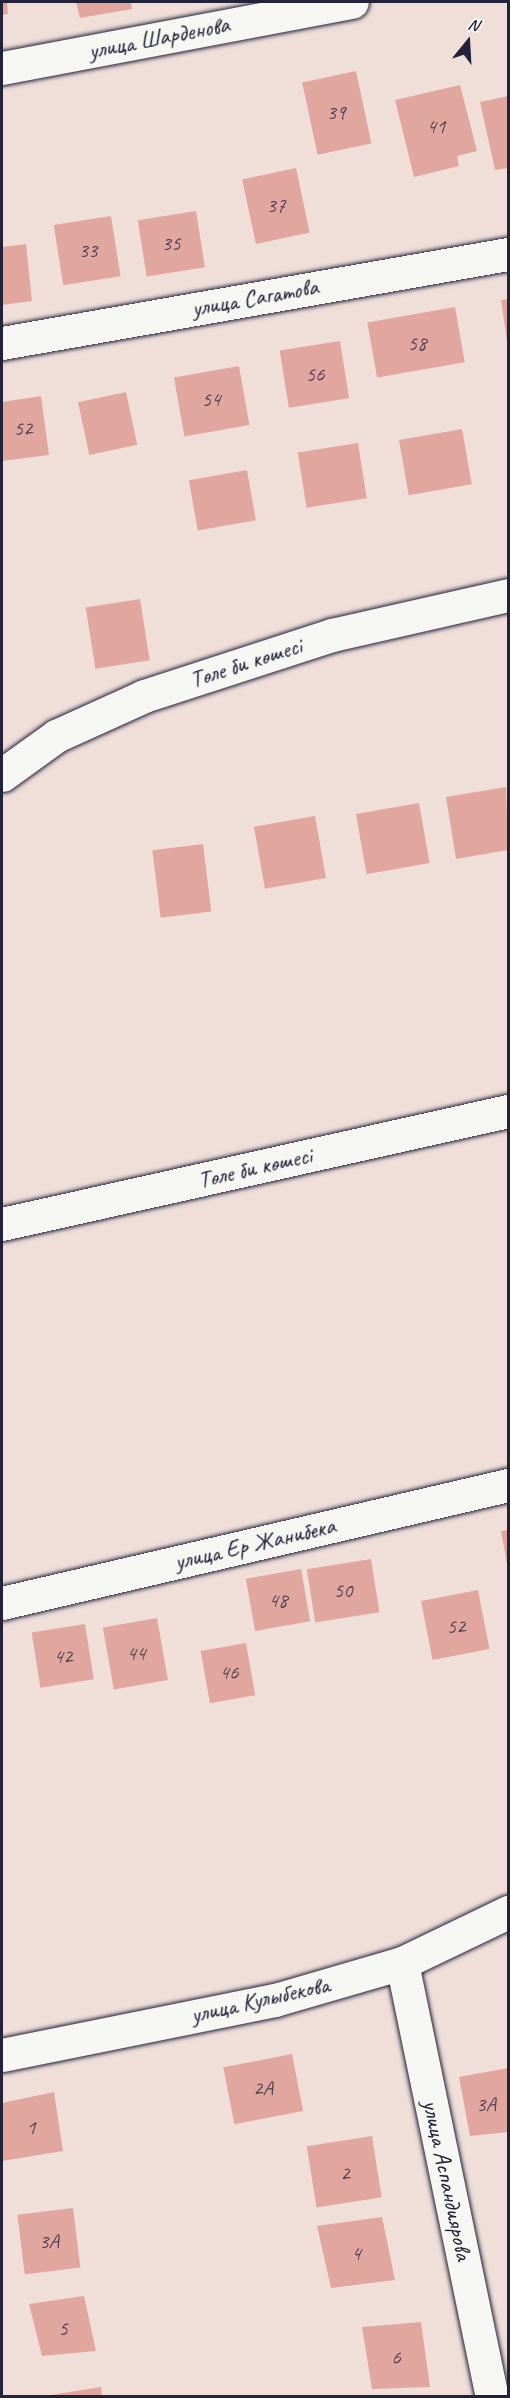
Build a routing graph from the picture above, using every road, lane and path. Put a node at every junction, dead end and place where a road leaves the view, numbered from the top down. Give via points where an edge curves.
1 (352, 2) edge
2 (2, 68) edge
3 (508, 254) edge
4 (2, 343) edge
5 (508, 595) edge
6 (2, 775) edge
7 (508, 1111) edge
8 (2, 1224) edge
9 (508, 1485) edge
10 (2, 1603) edge
11 (508, 1912) edge
12 (402, 1963) junction
13 (2, 2055) edge
14 (492, 2397) edge

1 - 2 street, улица Шарденова
3 - 4 street, улица Сагатова
5 - 6 street, Төле би көшесі via 332,635 144,696 56,736
7 - 8 street, Төле би көшесі
9 - 10 street, улица Ер Жанибека
11 - 12 street, улица Кулыбекова
12 - 13 street, улица Кулыбекова via 275,2000
12 - 14 street, улица Аспандиярова

